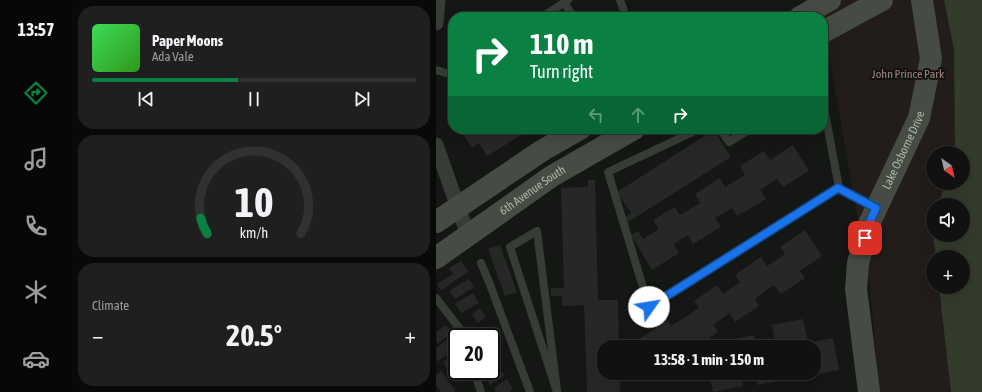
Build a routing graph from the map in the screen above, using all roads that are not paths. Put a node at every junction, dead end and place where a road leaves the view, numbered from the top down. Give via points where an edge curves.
1 (438, 0) edge
2 (620, 0) edge
3 (830, 0) edge
4 (882, 0) edge
5 (922, 0) edge
6 (566, 1) edge
7 (550, 12) edge
8 (572, 12) edge
9 (624, 12) edge
10 (809, 12) edge
11 (436, 23) edge
12 (828, 29) edge
13 (436, 70) edge
14 (448, 74) edge
15 (828, 131) edge
16 (571, 134) edge
17 (625, 134) edge
18 (688, 134) edge
19 (723, 134) edge
20 (742, 134) edge
21 (436, 145) edge
22 (838, 188) junction
23 (459, 207) junction
24 (876, 208) junction
25 (436, 222) edge
26 (468, 235) junction
27 (436, 258) edge
28 (481, 263) dead end
29 (436, 298) edge
30 (459, 328) edge
31 (477, 380) edge
32 (557, 391) edge
33 (481, 392) edge
34 (530, 392) edge
35 (869, 392) edge

1 - 11 street
2 - 9 lane
3 - 10 street
4 - 12 street
5 - 24 street, Lake Osborne Drive via 931,59 919,118
6 - 7 lane
6 - 8 lane
13 - 14 lane
15 - 22 lane
16 - 23 street
17 - 26 street, 6th Avenue South via 552,176
18 - 22 lane via 608,172 649,307
19 - 20 lane via 729,142
21 - 23 street
22 - 24 lane
23 - 25 street
23 - 26 street
24 - 35 street, Lake Osborne Drive via 868,226 858,263 856,289
26 - 27 street, 6th Avenue South
28 - 34 lane
29 - 30 lane
31 - 33 lane
32 - 32 lane via 540,254 537,231 510,248

